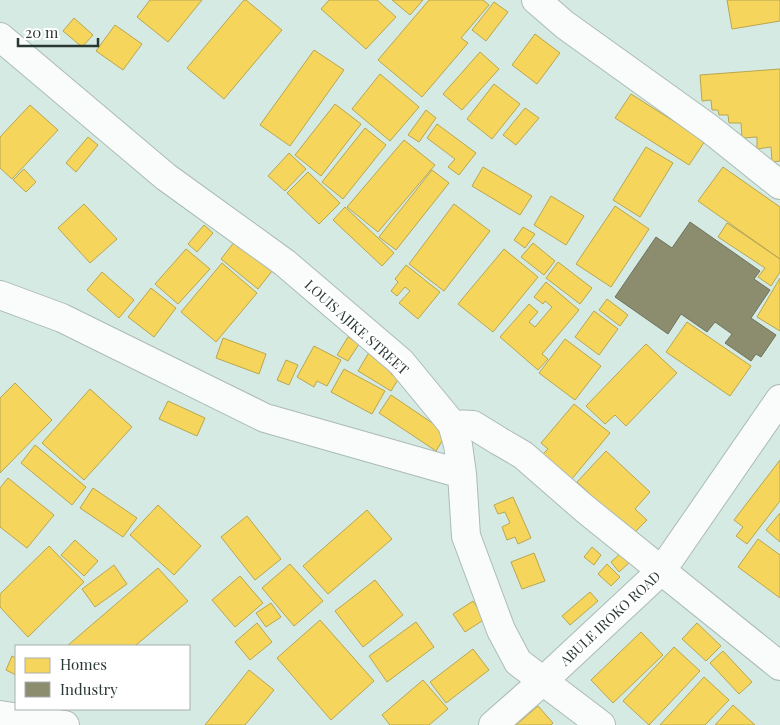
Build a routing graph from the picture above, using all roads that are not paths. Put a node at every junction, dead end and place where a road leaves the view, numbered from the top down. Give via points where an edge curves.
1 (536, 0) edge
2 (0, 37) edge
3 (780, 185) edge
4 (0, 295) edge
5 (780, 399) edge
6 (452, 424) junction
7 (462, 474) junction
8 (662, 570) junction
9 (780, 666) edge
10 (543, 681) junction
11 (0, 714) edge
12 (65, 725) edge
13 (493, 725) edge
14 (601, 725) edge

1 - 3 street
2 - 6 street, LOUIS AJIKE STREET via 166,178 285,263 401,362
4 - 7 street via 62,318 265,418
5 - 8 street, ABULE IROKO ROAD
6 - 7 street, LOUIS AJIKE STREET
6 - 8 street via 473,425 523,455
7 - 10 street, LOUIS AJIKE STREET via 466,536 501,630 518,662
8 - 9 street
8 - 10 street, ABULE IROKO ROAD
10 - 13 street, ABULE IROKO ROAD
10 - 14 street, LOUIS AJIKE STREET
11 - 12 street

